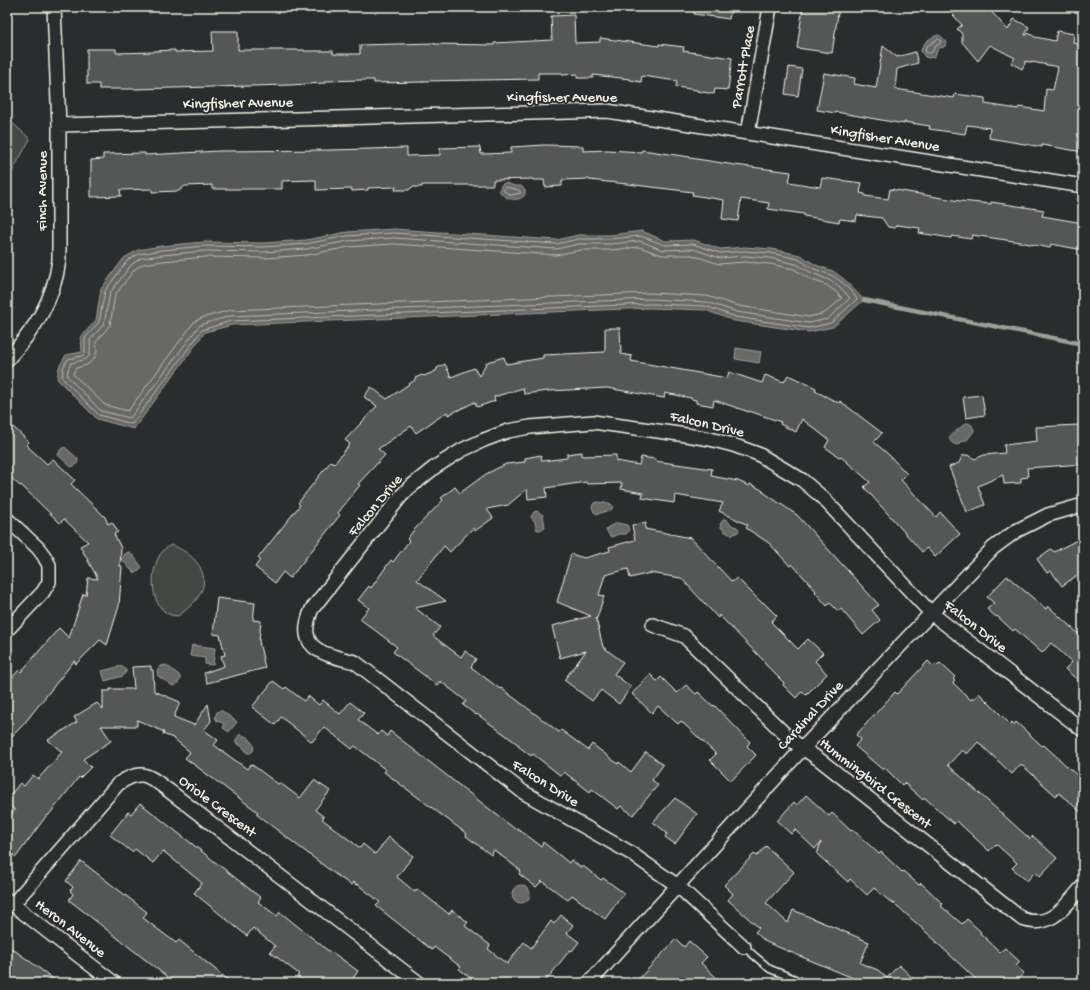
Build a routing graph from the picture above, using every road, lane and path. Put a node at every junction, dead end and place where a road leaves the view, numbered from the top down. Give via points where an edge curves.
1 (54, 7) edge
2 (770, 7) edge
3 (59, 125) junction
4 (748, 133) junction
5 (1083, 186) edge
6 (7, 360) edge
7 (1083, 505) edge
8 (7, 519) edge
9 (931, 613) junction
10 (653, 625) dead end
11 (7, 630) edge
12 (1083, 730) edge
13 (803, 748) junction
14 (678, 886) junction
15 (1083, 886) edge
16 (10, 902) edge
17 (744, 947) joint
18 (114, 983) edge
19 (419, 983) edge
20 (589, 983) edge
21 (805, 983) edge

1 - 3 street, Finch Avenue
2 - 4 street, Parrott Place
3 - 4 street, Kingfisher Avenue via 607,111
3 - 6 street, Finch Avenue via 57,274 40,317 25,340
4 - 5 street, Kingfisher Avenue
7 - 9 street, Cardinal Drive via 1048,515 1016,531 993,548
8 - 11 street via 44,556 49,565 49,582 43,592
9 - 12 street, Falcon Drive
9 - 13 street, Cardinal Drive
9 - 14 street, Falcon Drive via 832,508 802,480 758,454 710,439 593,422 530,426 508,431 462,450 435,467 401,496 312,609 306,628 312,646 323,653 355,662 523,792 629,852
10 - 13 street, Hummingbird Crescent via 684,636 791,740
13 - 14 street, Cardinal Drive
13 - 15 street, Hummingbird Crescent via 1022,919 1034,922 1057,914
14 - 17 street, Falcon Drive
14 - 20 street, Cardinal Drive
16 - 18 street, Heron Avenue
16 - 19 street, Oriole Crescent via 118,784 134,775 143,775 173,793
17 - 21 lane via 770,969

